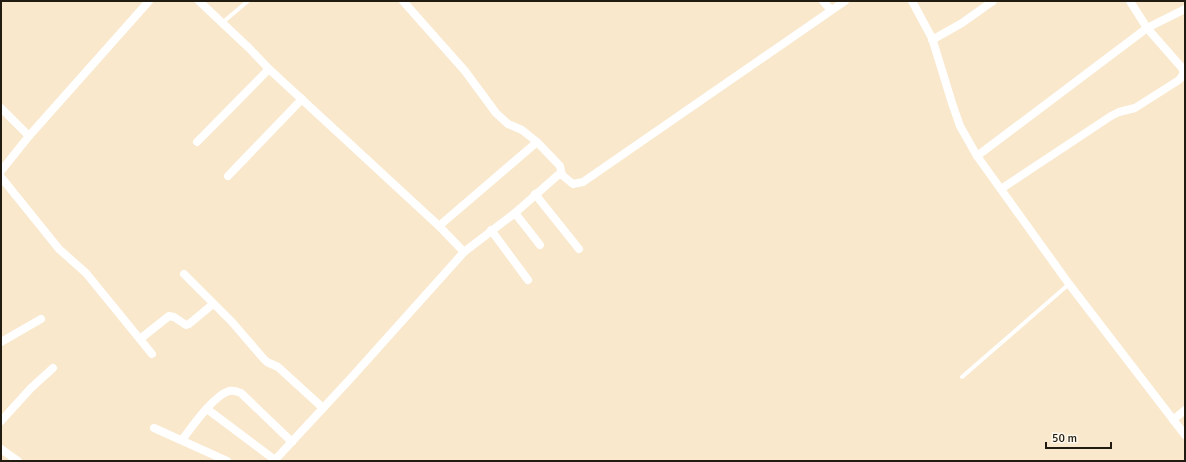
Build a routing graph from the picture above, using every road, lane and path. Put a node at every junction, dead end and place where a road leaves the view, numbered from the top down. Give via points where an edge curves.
1 (149, 1) edge
2 (199, 1) edge
3 (248, 1) edge
4 (403, 1) edge
5 (823, 1) edge
6 (845, 1) edge
7 (912, 1) edge
8 (993, 1) edge
9 (1130, 1) edge
10 (1185, 9) edge
11 (831, 10) junction
12 (221, 23) junction
13 (1147, 28) junction
14 (932, 40) junction
15 (269, 69) junction
16 (302, 99) junction
17 (1, 108) edge
18 (29, 136) junction
19 (198, 142) dead end
20 (536, 142) junction
21 (977, 156) junction
22 (1, 172) edge
23 (562, 175) junction
24 (228, 176) dead end
25 (1, 177) edge
26 (1000, 189) junction
27 (535, 194) junction
28 (515, 212) junction
29 (439, 226) junction
30 (492, 230) junction
31 (540, 245) dead end
32 (579, 249) dead end
33 (464, 252) junction
34 (184, 274) dead end
35 (528, 280) dead end
36 (1069, 284) junction
37 (213, 304) junction
38 (41, 319) dead end
39 (140, 339) junction
40 (1, 342) edge
41 (152, 354) dead end
42 (53, 368) dead end
43 (962, 377) dead end
44 (323, 408) junction
45 (207, 409) junction
46 (1185, 410) edge
47 (1173, 420) junction
48 (1, 421) edge
49 (154, 428) dead end
50 (1185, 435) edge
51 (182, 440) junction
52 (292, 442) junction
53 (1, 450) edge
54 (274, 460) edge
55 (18, 461) edge
56 (227, 461) edge

1 - 18 street
2 - 12 street
3 - 12 lane
4 - 20 street via 465,71 496,113
5 - 11 street
6 - 11 street
7 - 14 street
8 - 14 street
9 - 13 street
10 - 13 street
11 - 23 street via 589,179 573,184
12 - 15 street
13 - 21 street
13 - 26 street via 1184,69 1182,78 1135,108 1111,116
14 - 21 street via 960,126
15 - 16 street
15 - 19 street
16 - 24 street
16 - 29 street
17 - 18 street
18 - 22 street
20 - 23 street via 560,166
20 - 29 street
21 - 26 street
23 - 27 street via 558,175
25 - 39 street via 55,244 86,273
26 - 36 street
27 - 28 street
27 - 32 street
28 - 30 street
28 - 31 street
29 - 33 street
30 - 33 street
30 - 35 street
33 - 44 street
34 - 37 street
36 - 43 lane
36 - 47 street
37 - 39 street via 186,325 174,316 169,316
37 - 44 street via 267,362 278,367
38 - 40 street
39 - 41 street
42 - 48 street
44 - 52 street
45 - 51 street
45 - 52 street via 225,393 236,391
45 - 54 street
46 - 47 street
47 - 50 street
49 - 51 street
51 - 56 street
52 - 54 street
53 - 55 street

